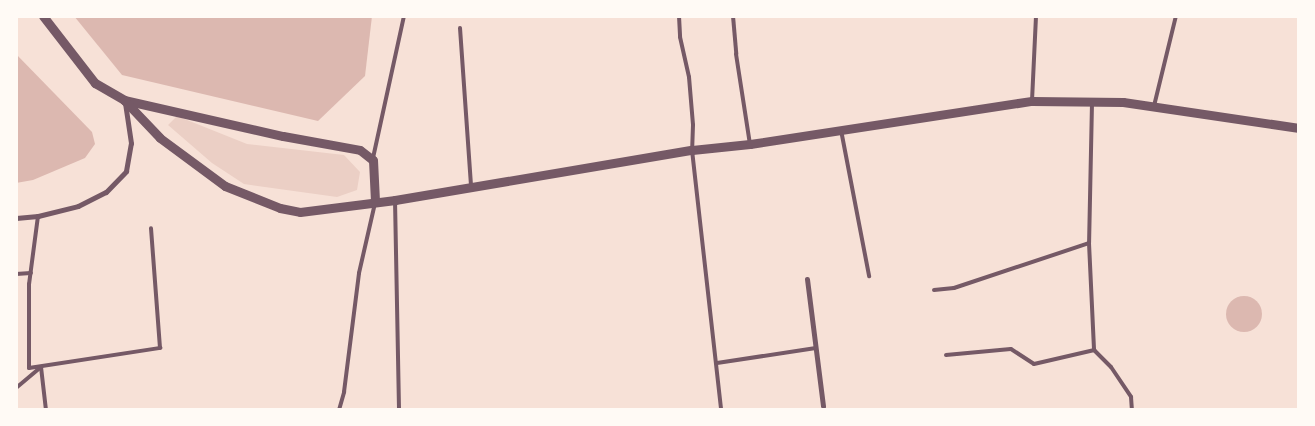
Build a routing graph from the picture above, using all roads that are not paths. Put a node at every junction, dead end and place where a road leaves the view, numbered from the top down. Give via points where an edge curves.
1 (43, 16) edge
2 (404, 16) edge
3 (679, 16) edge
4 (733, 16) edge
5 (1036, 16) edge
6 (1176, 16) edge
7 (460, 28) dead end
8 (124, 100) junction
9 (1032, 101) junction
10 (1092, 103) junction
11 (1154, 106) junction
12 (1299, 128) edge
13 (841, 129) junction
14 (750, 144) junction
15 (692, 150) junction
16 (373, 160) junction
17 (471, 187) junction
18 (395, 200) junction
19 (375, 201) junction
20 (38, 216) junction
21 (16, 218) edge
22 (151, 228) dead end
23 (1089, 243) junction
24 (31, 273) junction
25 (16, 274) edge
26 (869, 276) dead end
27 (807, 279) dead end
28 (934, 290) dead end
29 (816, 348) junction
30 (1094, 350) junction
31 (946, 355) dead end
32 (717, 363) junction
33 (40, 367) junction
34 (16, 388) edge
35 (823, 406) dead end
36 (46, 410) edge
37 (339, 410) edge
38 (399, 410) edge
39 (721, 410) edge
40 (1132, 410) edge

1 - 8 street via 95,83
2 - 16 lane
3 - 15 lane via 689,77
4 - 14 lane
5 - 9 lane
6 - 11 lane
7 - 17 lane
8 - 16 street via 360,150
8 - 19 street via 160,138 225,186 280,208 300,212
8 - 20 street via 131,143 126,171 106,192 78,206
9 - 10 street
9 - 13 street
10 - 11 street
10 - 23 lane
11 - 12 street
13 - 14 street
13 - 26 lane
14 - 15 street
15 - 17 street
15 - 32 lane
16 - 19 street
17 - 18 street
18 - 19 street
18 - 38 lane
19 - 37 lane via 359,273
20 - 21 street
20 - 24 lane
22 - 33 lane via 160,348
23 - 28 lane via 954,288
23 - 30 lane
24 - 25 lane
24 - 33 lane via 29,368
27 - 29 street
29 - 32 lane
29 - 35 street
30 - 31 lane via 1034,364 1011,349
30 - 40 lane via 1111,367 1131,397
32 - 39 lane
33 - 34 lane
33 - 36 lane

